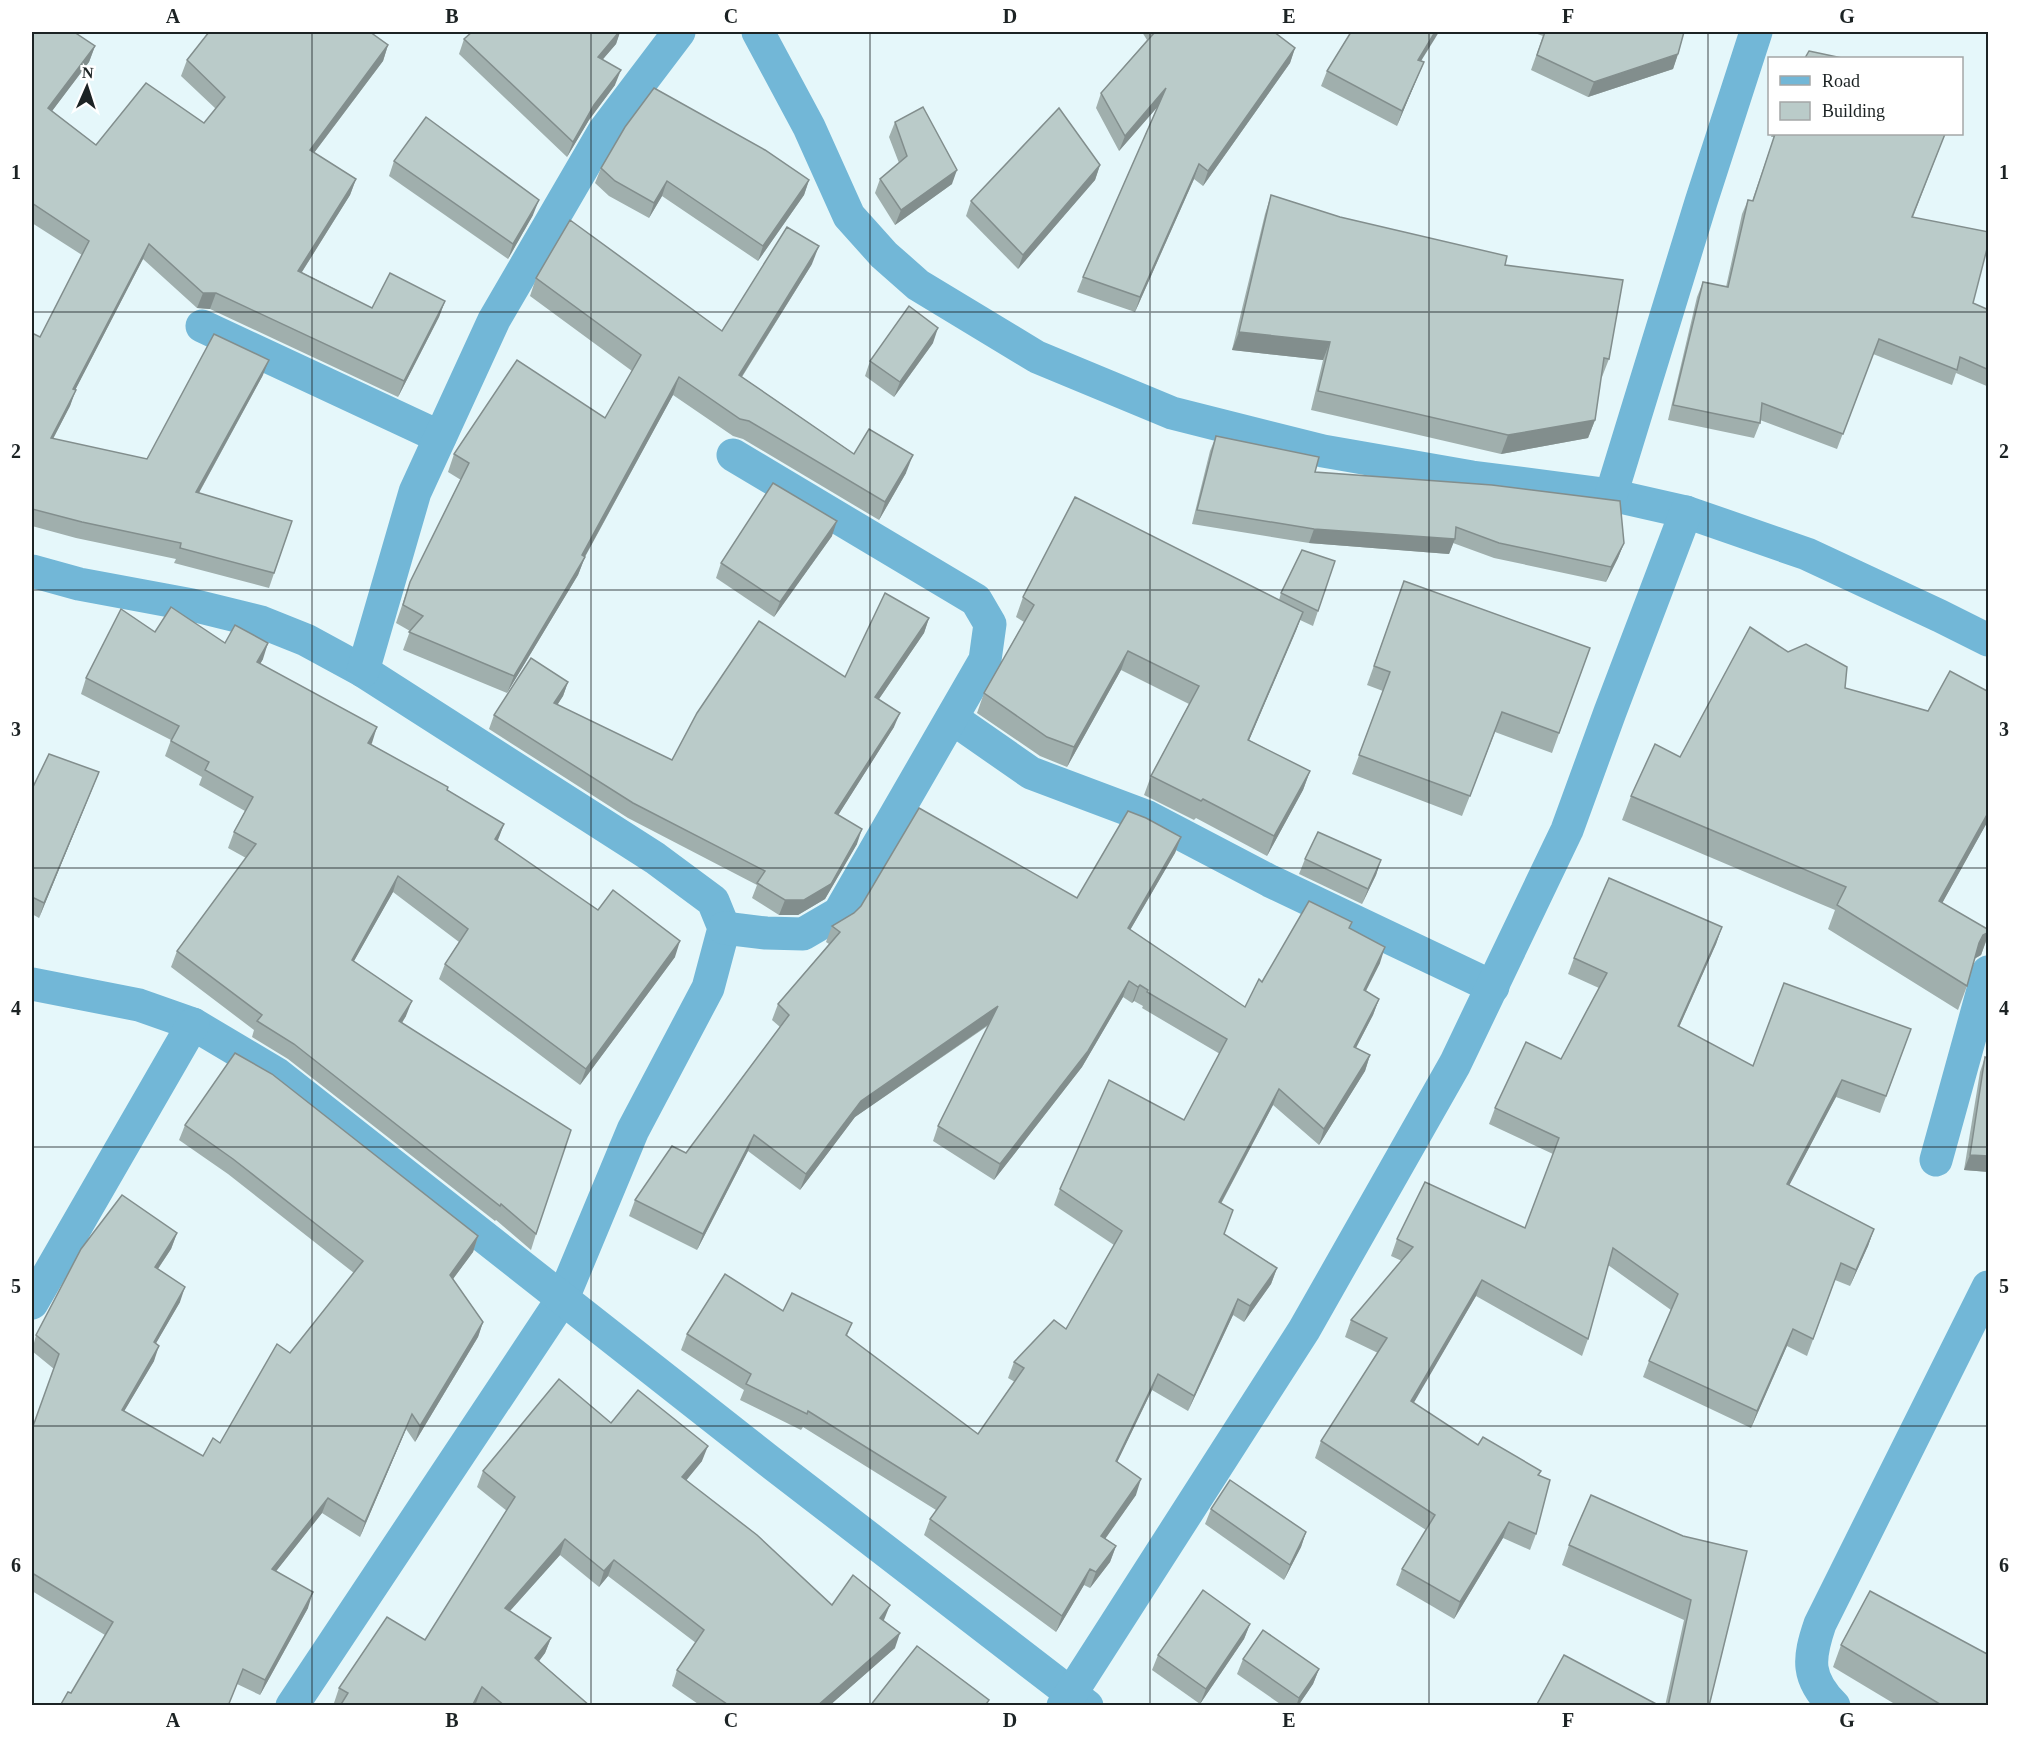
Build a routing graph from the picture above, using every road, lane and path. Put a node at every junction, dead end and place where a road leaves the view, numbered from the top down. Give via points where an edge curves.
1 (680, 32) edge
2 (758, 32) edge
3 (1756, 32) edge
4 (202, 326) dead end
5 (440, 437) junction
6 (733, 455) dead end
7 (1611, 495) junction
8 (1686, 512) junction
9 (32, 571) edge
10 (1989, 640) edge
11 (363, 671) junction
12 (952, 718) junction
13 (724, 928) junction
14 (1989, 972) edge
15 (32, 984) edge
16 (1492, 987) junction
17 (193, 1024) junction
18 (1936, 1160) dead end
19 (1989, 1287) edge
20 (563, 1298) junction
21 (32, 1303) edge
22 (1074, 1701) edge
23 (292, 1706) edge
24 (1834, 1706) edge

1 - 5 street via 604,131 494,320
2 - 7 street via 809,128 849,216 918,285 1037,357 1172,413 1323,451 1472,477
3 - 7 street
4 - 5 street
5 - 11 street via 415,492
6 - 12 street via 976,600 990,624 985,660
7 - 8 street
8 - 10 street via 1807,554
8 - 16 street via 1568,830
9 - 11 street via 261,622 306,640
11 - 13 street via 655,858 713,902
12 - 13 street via 839,913 803,934
12 - 16 street via 1031,773 1148,817 1270,881
13 - 20 street via 708,988 633,1130
14 - 18 street
15 - 17 street via 139,1005
16 - 22 street via 1455,1065 1304,1330
17 - 20 street via 277,1074
17 - 21 street
19 - 24 street via 1820,1624 1810,1663 1820,1692
20 - 22 street
20 - 23 street

